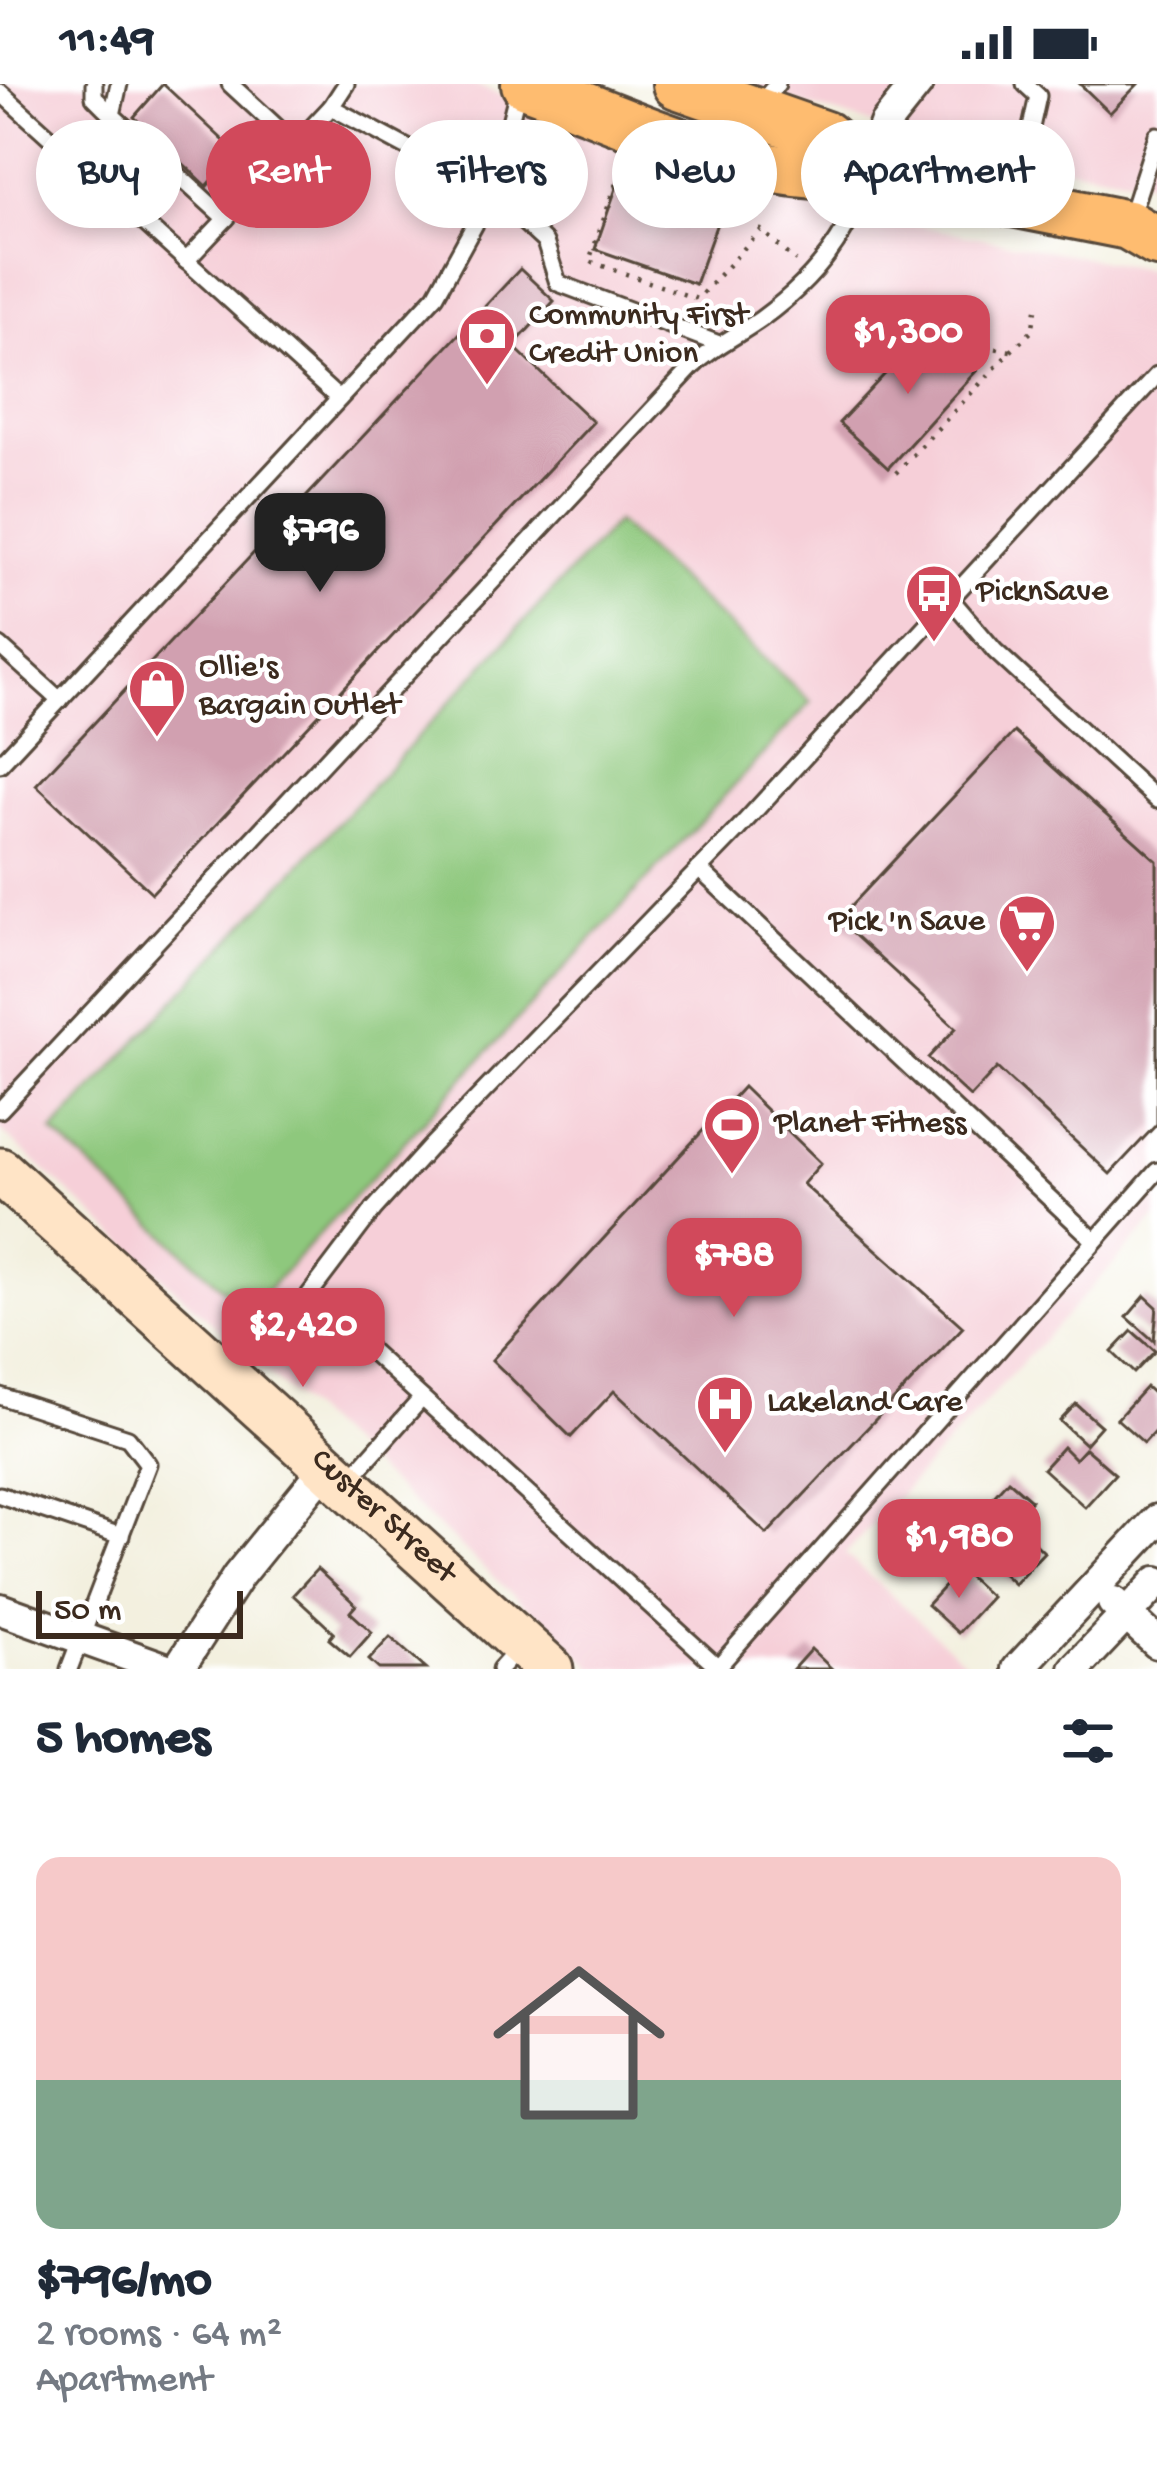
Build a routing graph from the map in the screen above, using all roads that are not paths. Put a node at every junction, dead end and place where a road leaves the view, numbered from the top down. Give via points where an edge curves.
1 (94, 84) edge
2 (119, 84) edge
3 (230, 84) edge
4 (346, 84) edge
5 (523, 84) edge
6 (677, 84) edge
7 (917, 84) edge
8 (1025, 84) edge
9 (0, 92) edge
10 (766, 96) edge
11 (331, 107) junction
12 (112, 115) junction
13 (269, 120) edge
14 (319, 120) edge
15 (513, 120) edge
16 (801, 120) edge
17 (888, 120) edge
18 (1033, 120) edge
19 (1157, 135) edge
20 (395, 137) edge
21 (801, 173) edge
22 (206, 201) edge
23 (1075, 214) edge
24 (1147, 226) edge
25 (217, 228) edge
26 (473, 228) edge
27 (530, 228) edge
28 (850, 228) edge
29 (186, 261) junction
30 (719, 344) junction
31 (1157, 375) edge
32 (339, 399) junction
33 (950, 598) junction
34 (0, 646) edge
35 (60, 700) junction
36 (0, 764) edge
37 (1157, 800) edge
38 (699, 868) junction
39 (0, 1110) edge
40 (0, 1171) edge
41 (1157, 1171) edge
42 (1093, 1239) junction
43 (0, 1396) edge
44 (422, 1398) junction
45 (336, 1475) junction
46 (0, 1495) edge
47 (1157, 1520) edge
48 (122, 1536) junction
49 (1157, 1582) edge
50 (1096, 1586) junction
51 (0, 1609) edge
52 (1126, 1615) junction
53 (82, 1636) junction
54 (1157, 1643) edge
55 (524, 1661) edge
56 (717, 1668) edge
57 (69, 1669) edge
58 (166, 1669) edge
59 (178, 1669) edge
60 (1018, 1669) edge
61 (1075, 1669) edge

1 - 12 lane via 94,97
2 - 12 lane
3 - 13 lane
4 - 11 lane
5 - 15 lane
5 - 21 main road
6 - 10 main road
7 - 17 street
8 - 18 lane via 1038,96
9 - 29 lane
10 - 16 main road
11 - 14 lane
11 - 20 lane
12 - 22 lane
19 - 24 lane
23 - 24 main road
25 - 29 lane
26 - 32 lane via 436,295
27 - 30 lane via 545,242 558,283
28 - 30 lane via 773,309
29 - 32 lane
30 - 39 lane
31 - 33 lane
32 - 35 lane
33 - 37 lane via 995,651
33 - 38 lane
34 - 35 lane
35 - 36 lane
38 - 42 lane
38 - 44 lane via 431,1146 309,1295
40 - 45 street, Custer Street
41 - 42 lane
42 - 56 lane
43 - 48 lane via 128,1438 148,1464
44 - 45 lane
44 - 56 lane
45 - 55 street, Custer Street
45 - 59 street via 238,1576
46 - 48 lane
47 - 50 street
48 - 53 lane
49 - 52 street
50 - 52 street
50 - 60 street
51 - 53 street
52 - 54 street
52 - 61 street
53 - 57 lane
53 - 58 street

